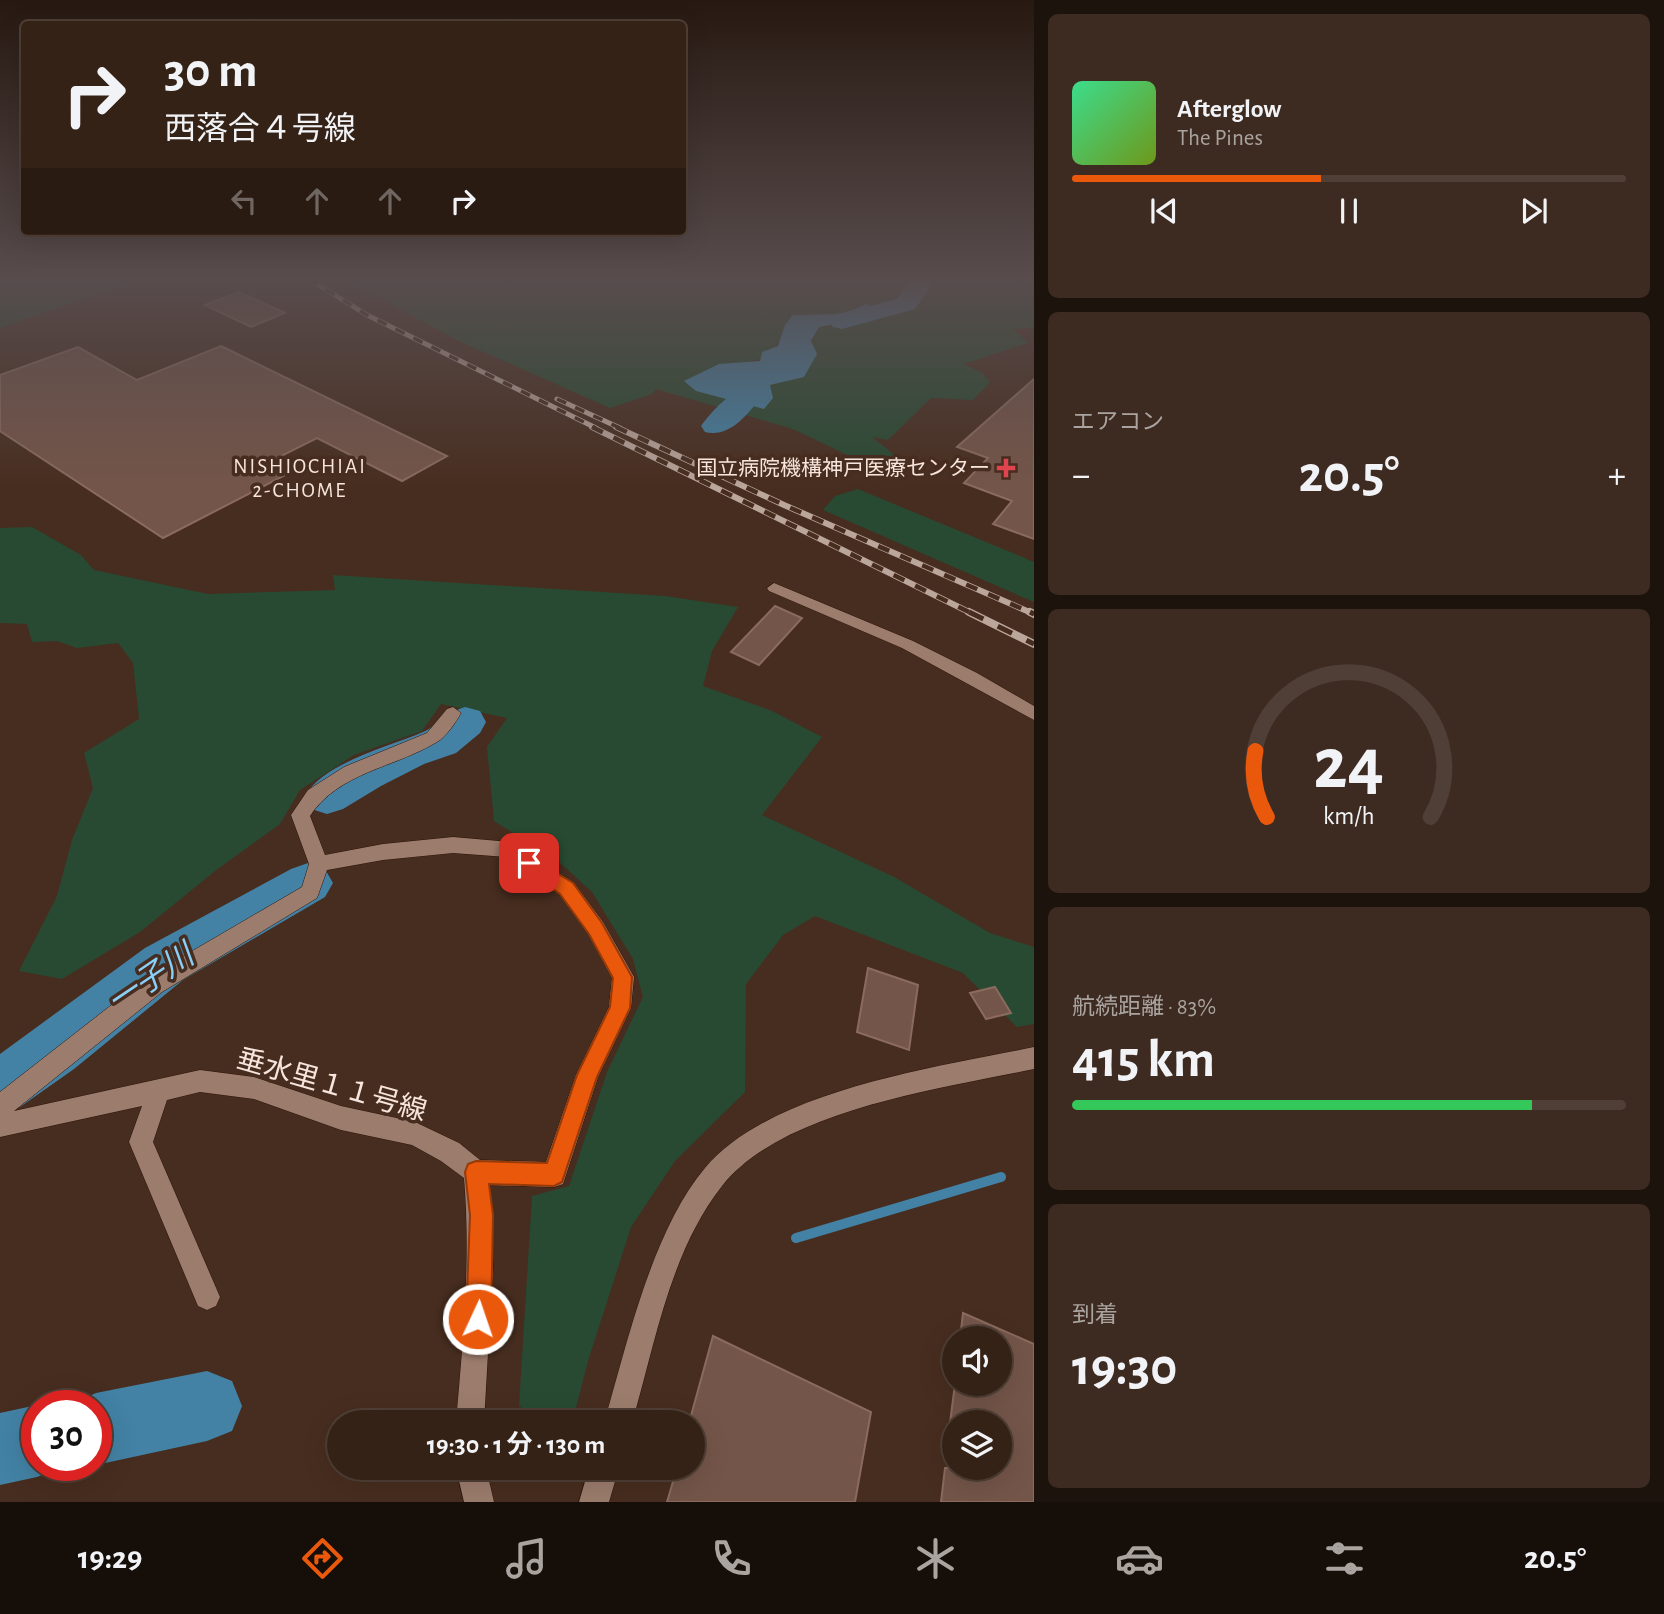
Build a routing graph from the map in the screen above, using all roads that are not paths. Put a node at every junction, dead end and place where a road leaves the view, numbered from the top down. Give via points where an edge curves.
1 (774, 588) dead end
2 (453, 713) dead end
3 (1034, 714) edge
4 (319, 864) junction
5 (1034, 1058) edge
6 (159, 1091) junction
7 (0, 1107) edge
8 (0, 1125) edge
9 (476, 1172) junction
10 (207, 1297) dead end
11 (471, 1410) edge
12 (622, 1410) edge
13 (474, 1480) edge
14 (600, 1480) edge
15 (479, 1502) edge
16 (594, 1502) edge

1 - 3 street via 916,647
2 - 4 street via 433,737 349,772 314,795 300,816
4 - 7 street via 310,892 154,985
4 - 9 street via 453,845 511,850 567,889 596,928 623,977 620,1008 587,1075 554,1175
5 - 12 street via 844,1104 769,1131 739,1151 716,1174 678,1237
6 - 8 street, 垂水里１１号線
6 - 9 street, 垂水里１１号線 via 200,1081 254,1087 341,1118 415,1135 450,1152
6 - 10 street via 141,1142
9 - 11 street via 481,1293
13 - 15 street
14 - 16 street

